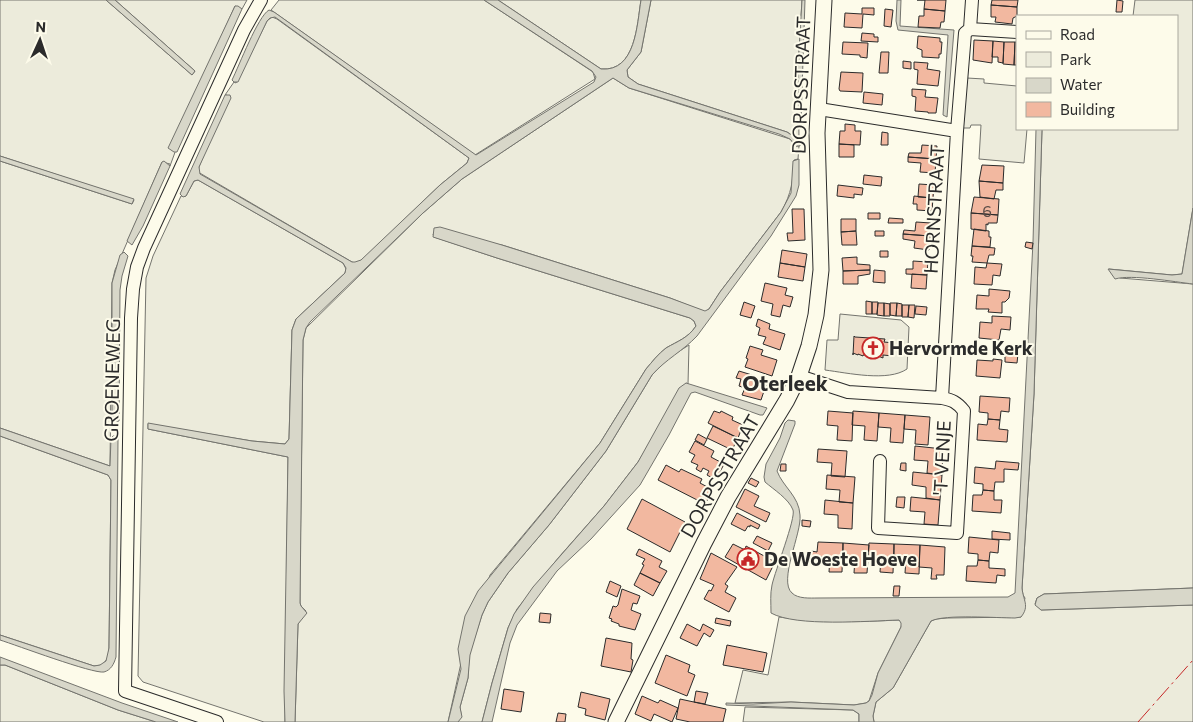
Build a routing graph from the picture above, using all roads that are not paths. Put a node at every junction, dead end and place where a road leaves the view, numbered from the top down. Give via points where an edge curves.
1 (261, 0) edge
2 (824, 0) edge
3 (972, 0) edge
4 (970, 29) junction
5 (1016, 32) edge
6 (819, 109) junction
7 (957, 131) junction
8 (799, 376) junction
9 (942, 398) junction
10 (880, 461) dead end
11 (217, 722) edge
12 (616, 722) edge

1 - 11 street, GROENEWEG via 152,227 137,267 131,318 125,691
2 - 6 street, DORPSSTRAAT
3 - 4 street
4 - 5 street
4 - 7 street via 965,33
6 - 7 street, HORNSTRAAT
6 - 8 street, DORPSSTRAAT via 817,150 821,270 816,315
7 - 9 street, HORNSTRAAT
8 - 9 street, 'T VENJE via 848,392
8 - 12 street, DORPSSTRAAT via 728,497
9 - 10 street, 'T VENJE via 953,400 964,411 957,533 878,528

